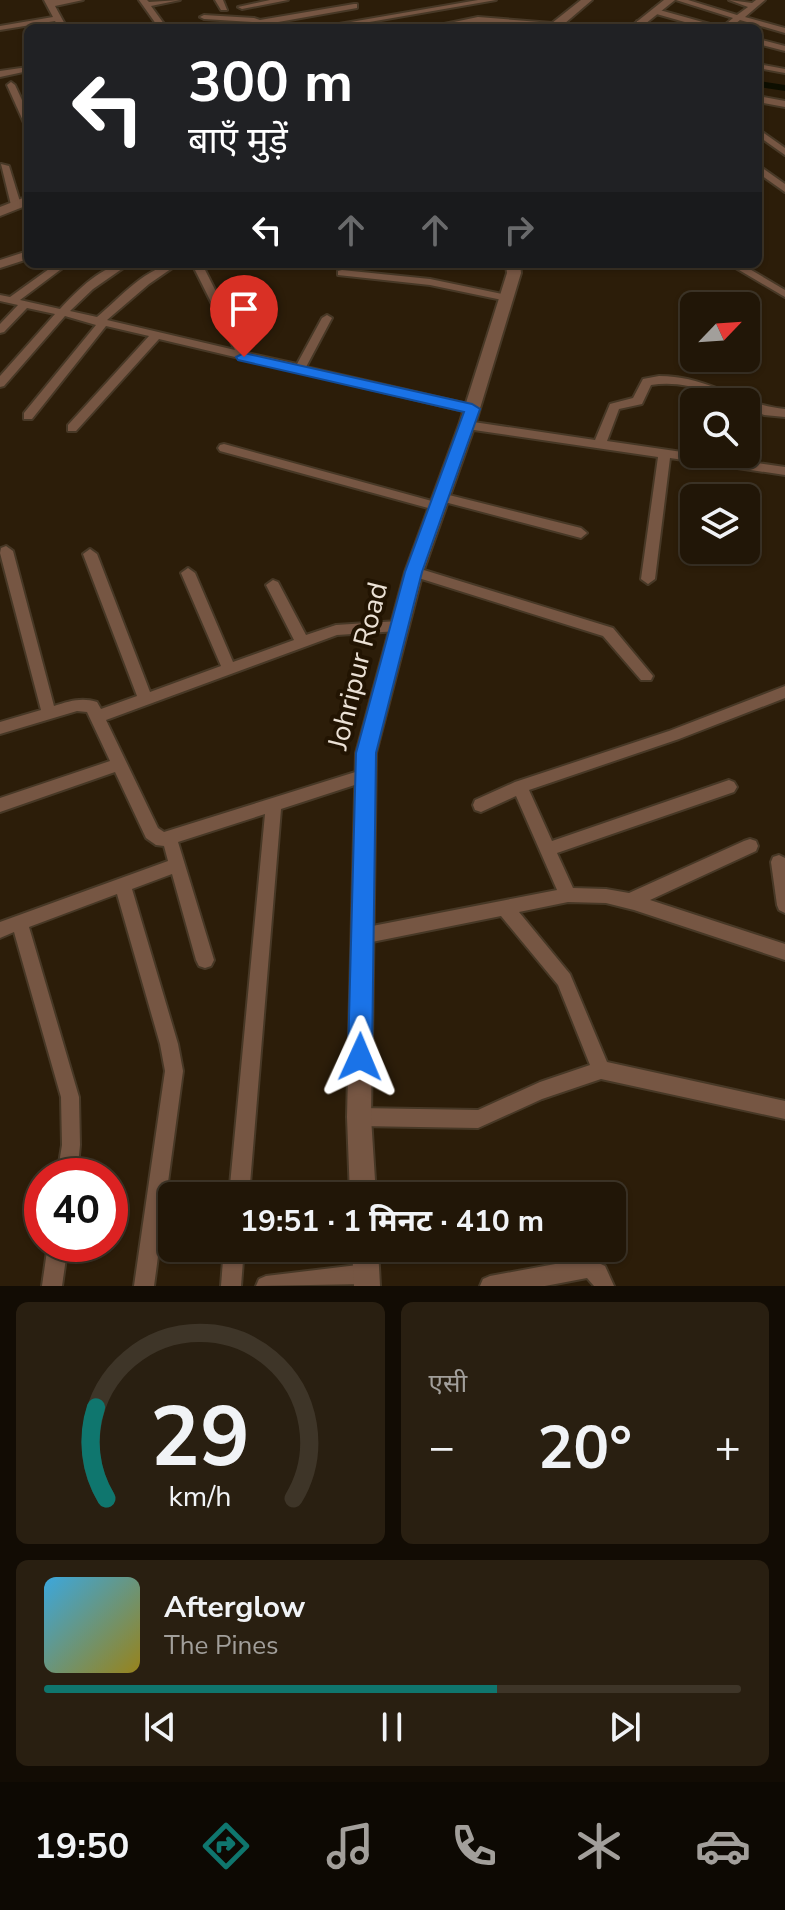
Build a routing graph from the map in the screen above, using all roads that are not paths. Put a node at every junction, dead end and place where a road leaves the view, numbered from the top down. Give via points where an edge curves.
1 (79, 0) edge
2 (176, 0) edge
3 (284, 0) edge
4 (419, 0) edge
5 (492, 0) edge
6 (587, 0) edge
7 (670, 0) edge
8 (680, 0) edge
9 (733, 0) edge
10 (49, 2) edge
11 (145, 2) edge
12 (465, 2) edge
13 (351, 3) edge
14 (757, 3) edge
15 (242, 7) dead end
16 (429, 10) junction
17 (656, 11) junction
18 (204, 17) dead end
19 (58, 18) junction
20 (739, 18) junction
21 (367, 20) junction
22 (61, 24) edge
23 (160, 24) edge
24 (258, 24) edge
25 (270, 24) edge
26 (344, 24) edge
27 (371, 24) edge
28 (454, 24) edge
29 (522, 24) edge
30 (559, 24) edge
31 (640, 24) edge
32 (700, 24) edge
33 (731, 24) edge
34 (760, 24) edge
35 (762, 24) edge
36 (0, 28) edge
37 (785, 31) edge
38 (762, 42) edge
39 (785, 49) edge
40 (762, 67) edge
41 (24, 70) edge
42 (785, 71) edge
43 (0, 74) edge
44 (11, 85) dead end
45 (762, 100) edge
46 (785, 104) edge
47 (24, 109) edge
48 (762, 135) edge
49 (785, 152) edge
50 (4, 166) dead end
51 (762, 171) edge
52 (785, 189) edge
53 (22, 203) edge
54 (0, 212) edge
55 (24, 256) edge
56 (0, 264) edge
57 (56, 268) edge
58 (118, 268) edge
59 (167, 268) edge
60 (199, 268) edge
61 (513, 268) edge
62 (741, 268) edge
63 (342, 273) dead end
64 (785, 294) edge
65 (507, 298) junction
66 (6, 299) edge
67 (25, 304) junction
68 (63, 313) junction
69 (327, 318) dead end
70 (100, 322) junction
71 (0, 330) edge
72 (155, 336) junction
73 (244, 357) junction
74 (299, 370) junction
75 (0, 383) edge
76 (704, 388) edge
77 (760, 409) edge
78 (785, 413) edge
79 (28, 416) dead end
80 (470, 417) junction
81 (72, 428) dead end
82 (600, 443) junction
83 (224, 448) dead end
84 (665, 452) junction
85 (785, 471) edge
86 (440, 502) junction
87 (581, 533) dead end
88 (6, 551) dead end
89 (90, 554) dead end
90 (414, 572) junction
91 (188, 573) dead end
92 (648, 579) dead end
93 (273, 585) dead end
94 (398, 626) junction
95 (302, 642) junction
96 (229, 669) junction
97 (646, 676) dead end
98 (785, 692) edge
99 (146, 700) junction
100 (49, 713) junction
101 (99, 716) junction
102 (0, 728) edge
103 (120, 764) junction
104 (365, 775) junction
105 (520, 787) junction
106 (729, 787) dead end
107 (0, 805) edge
108 (481, 805) dead end
109 (273, 807) junction
110 (170, 840) junction
111 (750, 846) dead end
112 (548, 849) junction
113 (779, 862) dead end
114 (176, 865) junction
115 (122, 884) junction
116 (568, 895) junction
117 (630, 901) junction
118 (785, 905) edge
119 (506, 909) junction
120 (20, 923) junction
121 (0, 930) edge
122 (362, 936) junction
123 (785, 952) edge
124 (205, 960) dead end
125 (601, 1070) junction
126 (785, 1110) edge
127 (359, 1117) junction
128 (69, 1158) edge
129 (240, 1182) edge
130 (362, 1182) edge
131 (55, 1262) edge
132 (233, 1262) edge
133 (366, 1280) edge
134 (52, 1286) edge
135 (144, 1286) edge
136 (231, 1286) edge
137 (266, 1286) edge
138 (490, 1286) edge
139 (604, 1286) edge

1 - 10 street
2 - 11 street
3 - 15 street
4 - 16 street
5 - 12 street
6 - 30 street
7 - 17 street
8 - 20 street
9 - 14 street
10 - 19 street
11 - 23 street
12 - 16 street
13 - 21 street
13 - 25 street
14 - 20 street
16 - 21 street
17 - 31 street
17 - 32 street
18 - 24 street
19 - 22 street
19 - 36 street
20 - 33 street
20 - 34 street
21 - 26 street
21 - 27 street
28 - 29 street
35 - 37 street
38 - 39 street
40 - 42 street
41 - 43 street
44 - 47 street
45 - 46 street
48 - 49 street
50 - 53 street
51 - 52 street
53 - 54 street
55 - 56 street
57 - 66 street
58 - 68 street
59 - 70 street
60 - 73 street
61 - 65 street, Johripur Road
62 - 64 street
63 - 65 street via 430,282
65 - 80 street, Johripur Road
66 - 67 street
67 - 68 street
67 - 71 street
68 - 70 street
68 - 75 street
69 - 74 street
70 - 72 street
70 - 79 street
72 - 73 street
72 - 81 street
73 - 74 street
74 - 80 street
76 - 82 street via 658,379 647,382 638,401 614,407
77 - 78 street
80 - 82 street
80 - 86 street, Johripur Road
82 - 84 street
83 - 86 street
84 - 85 street
84 - 92 street
86 - 87 street
86 - 90 street, Johripur Road
88 - 100 street
89 - 99 street
90 - 94 street, Johripur Road
90 - 97 street via 608,632
91 - 96 street
93 - 95 street
94 - 95 street via 336,630
94 - 104 street, Johripur Road
95 - 96 street
96 - 99 street
98 - 105 street
99 - 101 street
100 - 101 street via 89,704
100 - 102 street
101 - 103 street
103 - 107 street
103 - 110 street via 152,833
104 - 109 street
104 - 122 street, Johripur Road
105 - 108 street
105 - 112 street
106 - 112 street
109 - 110 street
109 - 129 street
110 - 114 street
111 - 117 street
112 - 116 street
113 - 118 street
114 - 115 street
114 - 124 street
115 - 120 street
115 - 135 street via 174,1071
116 - 117 street
116 - 119 street
117 - 123 street
119 - 122 street
119 - 125 street via 564,980
120 - 121 street
120 - 128 street via 70,1097
122 - 127 street, Johripur Road
125 - 126 street
125 - 127 street via 478,1119
127 - 130 street, Johripur Road
131 - 134 street
132 - 136 street
133 - 137 street
138 - 139 street via 588,1268 598,1273

